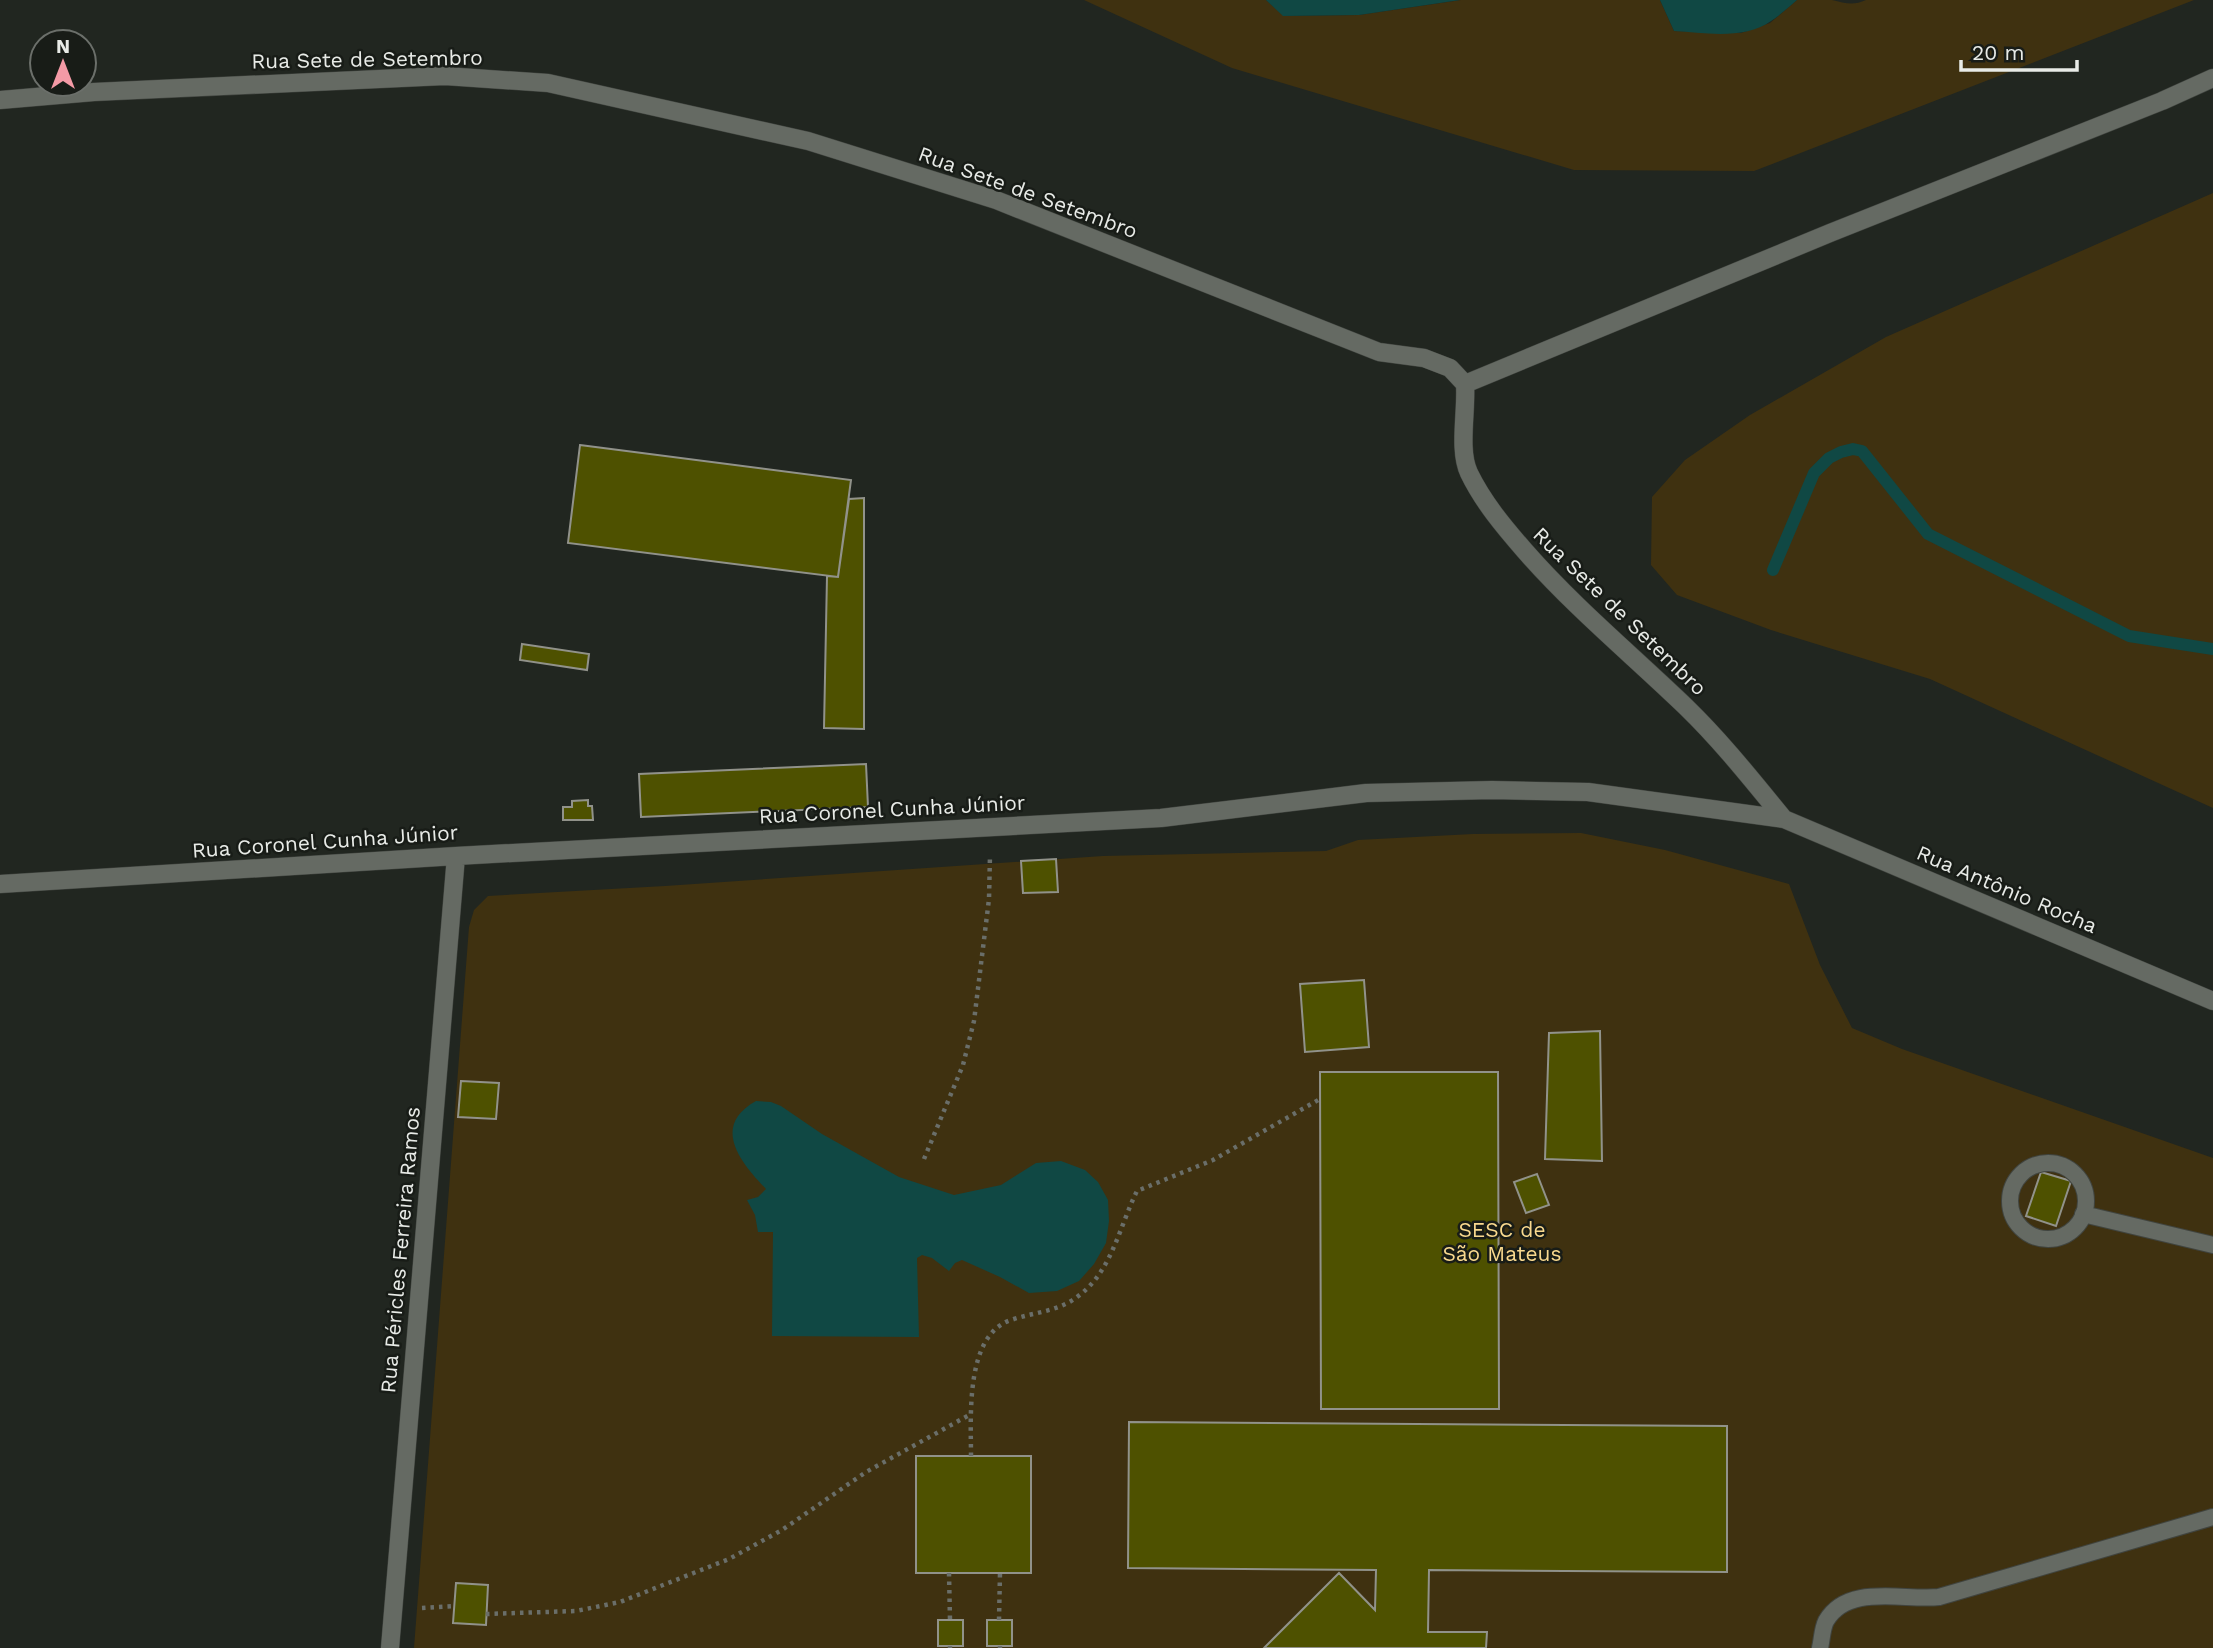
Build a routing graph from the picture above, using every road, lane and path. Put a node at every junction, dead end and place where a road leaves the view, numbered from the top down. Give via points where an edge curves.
1 (2213, 78) edge
2 (0, 100) edge
3 (1465, 384) junction
4 (1784, 819) junction
5 (456, 856) junction
6 (989, 864) dead end
7 (0, 884) edge
8 (2213, 1001) edge
9 (1320, 1098) dead end
10 (924, 1159) dead end
11 (2083, 1214) junction
12 (2213, 1245) edge
13 (971, 1414) junction
14 (971, 1455) dead end
15 (2213, 1517) edge
16 (949, 1573) dead end
17 (1000, 1573) dead end
18 (486, 1614) dead end
19 (950, 1620) dead end
20 (999, 1620) dead end
21 (390, 1648) edge
22 (1820, 1648) edge

1 - 3 street
2 - 3 street, Rua Sete de Setembro via 446,76 548,83 808,141 996,200 1379,352 1424,358 1450,368
3 - 4 street, Rua Sete de Setembro via 1462,445 1468,472 1497,519 1555,584 1731,753
4 - 5 street, Rua Coronel Cunha Júnior via 1588,792 1366,793 1161,818
4 - 8 street, Rua Antônio Rocha
5 - 7 street, Rua Coronel Cunha Júnior
5 - 21 street, Rua Péricles Ferreira Ramos
6 - 10 path via 974,1021 963,1065
9 - 13 path via 1213,1160 1137,1191 1119,1240 1096,1280 1077,1298 1055,1309 1010,1320 992,1332 981,1349
11 - 11 lane via 2085,1194 2080,1182 2061,1166 2049,1163 2026,1170 2011,1189 2011,1213 2027,1233 2038,1238 2063,1236
11 - 12 lane
13 - 14 path
13 - 18 path via 866,1472 782,1530 719,1563 620,1602 537,1614
15 - 22 lane via 1939,1597 1880,1595 1854,1600 1838,1608 1826,1622
16 - 19 path
17 - 20 path

